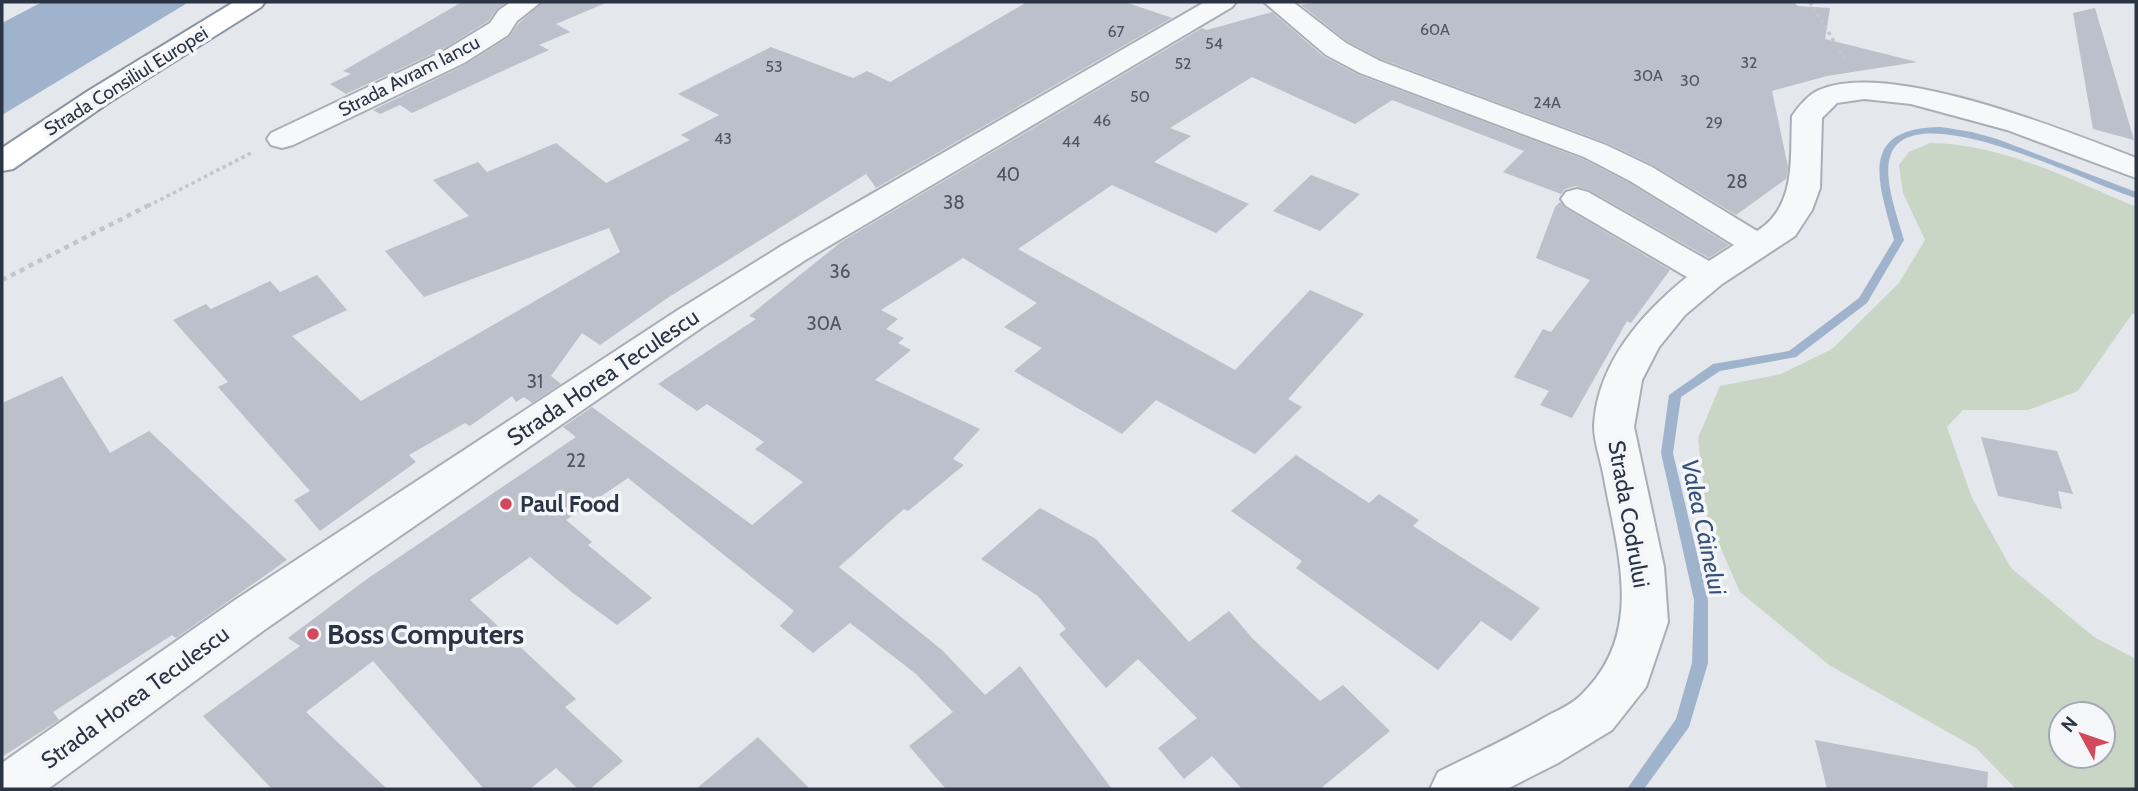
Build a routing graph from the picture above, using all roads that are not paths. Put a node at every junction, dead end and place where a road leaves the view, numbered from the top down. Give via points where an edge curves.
1 (252, 2) edge
2 (528, 2) edge
3 (1223, 2) edge
4 (1277, 2) edge
5 (282, 139) road end
6 (2, 162) edge
7 (2136, 169) edge
8 (1577, 199) dead end
9 (1759, 246) junction
10 (1710, 276) junction
11 (7, 789) edge
12 (1457, 789) edge

1 - 6 highway, Strada Consiliul Europei
2 - 5 street, Strada Avram Iancu via 499,29 454,57
3 - 11 street, Strada Horea Teculescu via 691,318 251,614
4 - 9 street via 1336,48 1370,67 1595,151
7 - 9 street, Strada Codrului via 1927,97 1861,90 1829,95 1810,108 1807,116 1804,188 1796,210 1783,229
8 - 10 street
9 - 10 street, Strada Codrului
10 - 12 street, Strada Codrului via 1672,307 1643,341 1623,380 1614,426 1642,567 1645,622 1629,672 1595,713

